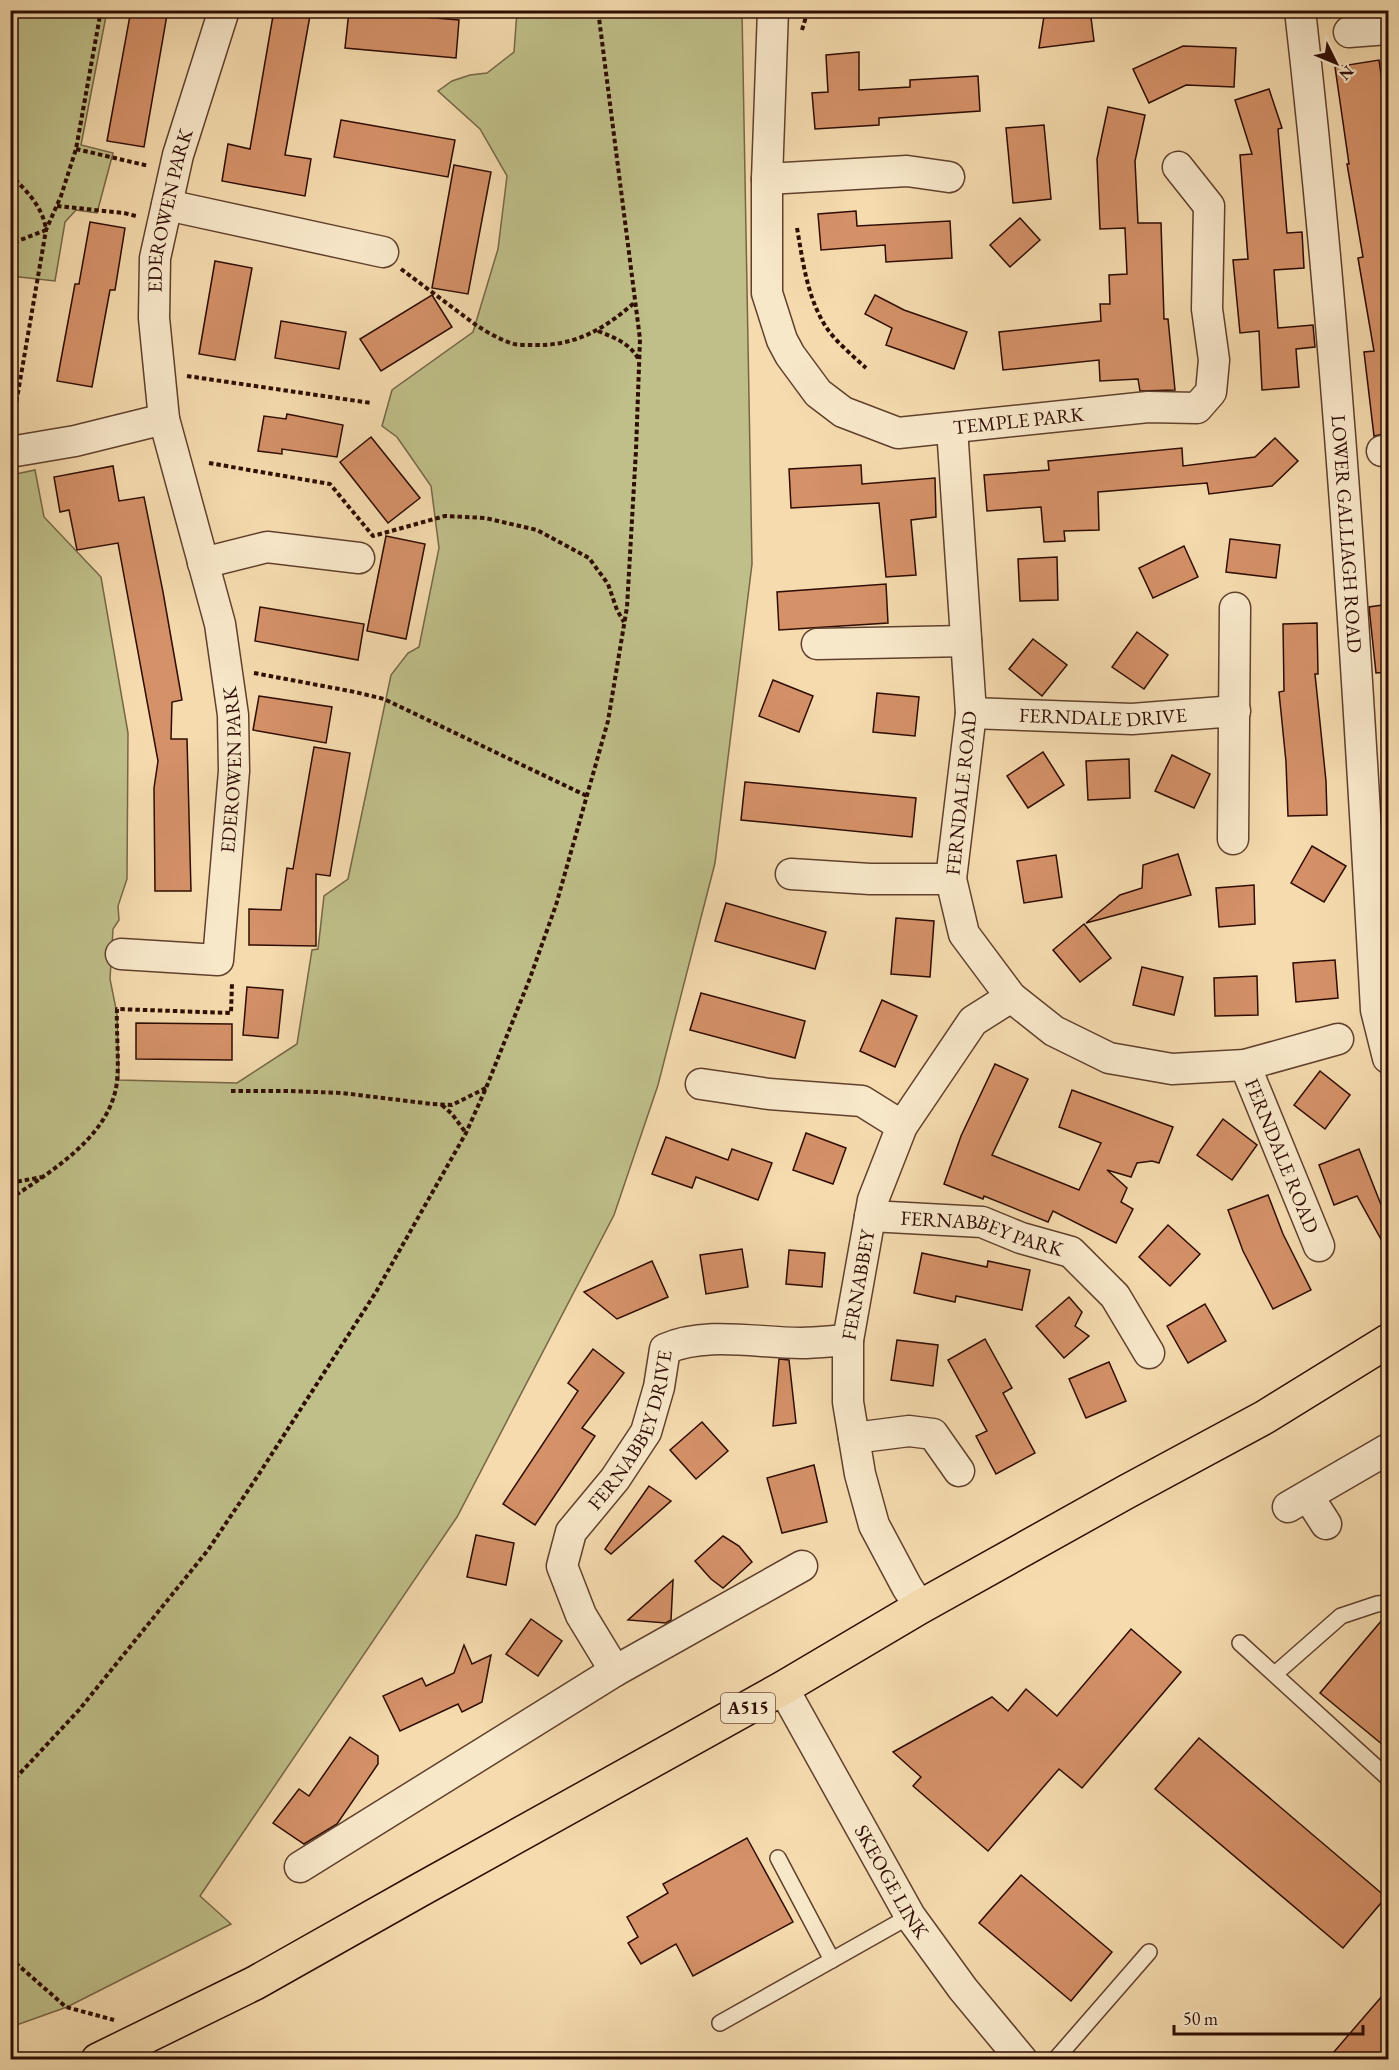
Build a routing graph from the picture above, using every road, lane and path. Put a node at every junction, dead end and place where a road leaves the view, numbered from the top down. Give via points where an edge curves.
1 (101, 10) edge
2 (224, 10) edge
3 (598, 10) edge
4 (773, 10) edge
5 (1300, 10) edge
6 (1389, 29) edge
7 (1349, 32) dead end
8 (76, 149) junction
9 (1178, 167) dead end
10 (174, 172) junction
11 (10, 174) edge
12 (949, 177) dead end
13 (766, 179) junction
14 (57, 206) junction
15 (165, 214) junction
16 (46, 230) junction
17 (10, 244) edge
18 (383, 252) joint
19 (635, 303) junction
20 (597, 330) junction
21 (639, 361) junction
22 (159, 373) junction
23 (371, 404) dead end
24 (164, 419) junction
25 (951, 428) junction
26 (13, 452) edge
27 (209, 463) dead end
28 (359, 558) dead end
29 (203, 563) junction
30 (1235, 608) dead end
31 (625, 622) junction
32 (966, 641) junction
33 (818, 644) dead end
34 (226, 669) junction
35 (1235, 711) junction
36 (971, 713) junction
37 (586, 796) junction
38 (1233, 839) dead end
39 (791, 874) dead end
40 (951, 879) junction
41 (121, 954) dead end
42 (233, 980) dead end
43 (1011, 997) junction
44 (1338, 1040) dead end
45 (1389, 1058) edge
46 (1245, 1065) junction
47 (701, 1084) dead end
48 (486, 1088) junction
49 (231, 1091) dead end
50 (441, 1105) junction
51 (902, 1126) junction
52 (466, 1133) junction
53 (46, 1176) junction
54 (10, 1183) edge
55 (10, 1199) edge
56 (870, 1216) junction
57 (1319, 1245) dead end
58 (848, 1340) junction
59 (1389, 1341) edge
60 (1149, 1353) dead end
61 (854, 1438) junction
62 (1389, 1449) edge
63 (958, 1471) dead end
64 (1326, 1524) dead end
65 (802, 1566) dead end
66 (1389, 1603) edge
67 (920, 1607) junction
68 (1240, 1643) dead end
69 (615, 1671) junction
70 (1275, 1674) junction
71 (783, 1688) junction
72 (1389, 1778) edge
73 (10, 1784) edge
74 (778, 1858) dead end
75 (300, 1867) dead end
76 (910, 1916) junction
77 (1149, 1952) dead end
78 (10, 1958) edge
79 (832, 1960) junction
80 (720, 2023) dead end
81 (155, 2032) junction
82 (98, 2060) edge
83 (1022, 2060) edge
84 (1055, 2060) edge

1 - 8 path
2 - 10 street, EDEROWEN PARK
3 - 19 path
4 - 13 street, TEMPLE PARK
5 - 45 street, LOWER GALLIAGH ROAD via 1355,636 1376,1011
6 - 7 street
8 - 10 path
8 - 14 path
9 - 25 street, TEMPLE PARK via 1209,206 1207,309 1214,360 1211,392 1197,408 1148,407
10 - 15 street, EDEROWEN PARK
11 - 16 path via 40,207
12 - 13 street via 908,171
13 - 25 street, TEMPLE PARK via 767,293 790,356 818,393 843,412 898,433
14 - 15 path
14 - 16 path
15 - 18 street
15 - 22 street, EDEROWEN PARK via 155,258
16 - 17 path
16 - 26 path via 15,410
18 - 20 path via 476,325 515,344 552,345
19 - 20 path
19 - 21 path
20 - 21 path via 633,349
21 - 31 path
22 - 23 path
22 - 24 street, EDEROWEN PARK
24 - 26 street
24 - 29 street, EDEROWEN PARK
25 - 32 street, FERNDALE ROAD
27 - 31 path via 330,484 373,536 445,516 485,518 537,530 589,558 598,567
28 - 29 street via 267,547
29 - 34 street, EDEROWEN PARK via 220,624
30 - 35 street
31 - 37 path via 608,721
32 - 33 street
32 - 36 street, FERNDALE ROAD
34 - 37 path via 384,699
34 - 41 street, EDEROWEN PARK via 233,714 234,771 218,960
35 - 36 street, FERNDALE DRIVE via 1132,719
35 - 38 street
36 - 40 street, FERNDALE ROAD
37 - 48 path via 556,905
39 - 40 street
40 - 43 street, FERNDALE ROAD via 964,934
42 - 53 path via 231,1013 117,1009 116,1087 111,1103 85,1142
43 - 46 street, FERNDALE ROAD via 1054,1031 1109,1058 1172,1069
43 - 51 street, FERNABBEY via 973,1021
44 - 46 street, FERNDALE ROAD
46 - 57 street, FERNDALE ROAD
47 - 51 street via 862,1101
48 - 50 path via 452,1105
48 - 52 path
49 - 50 path via 342,1093
50 - 52 path
51 - 56 street, FERNABBEY
52 - 73 path via 375,1292 220,1532 79,1710
53 - 54 path
53 - 55 path
56 - 58 street, FERNABBEY
56 - 60 street, FERNABBEY PARK via 982,1222 1071,1252 1115,1296
58 - 61 street, FERNABBEY via 848,1402
58 - 69 street, FERNABBEY DRIVE via 716,1340 680,1343 665,1349 646,1432 615,1479 571,1533 562,1566 581,1616
59 - 67 highway, A515 via 1265,1417
61 - 63 street via 909,1431 933,1434
61 - 67 street, FERNABBEY via 874,1525
62 - 64 street via 1298,1502
65 - 69 street
66 - 70 lane via 1341,1616
67 - 71 highway, A515
68 - 70 lane
69 - 75 street
70 - 72 lane
71 - 76 street, SKEOGE LINK
71 - 81 highway, A515 via 255,1983
74 - 79 lane
76 - 79 lane
76 - 83 street, SKEOGE LINK
77 - 84 lane
78 - 81 path via 66,2007
79 - 80 lane
81 - 82 highway, A515

